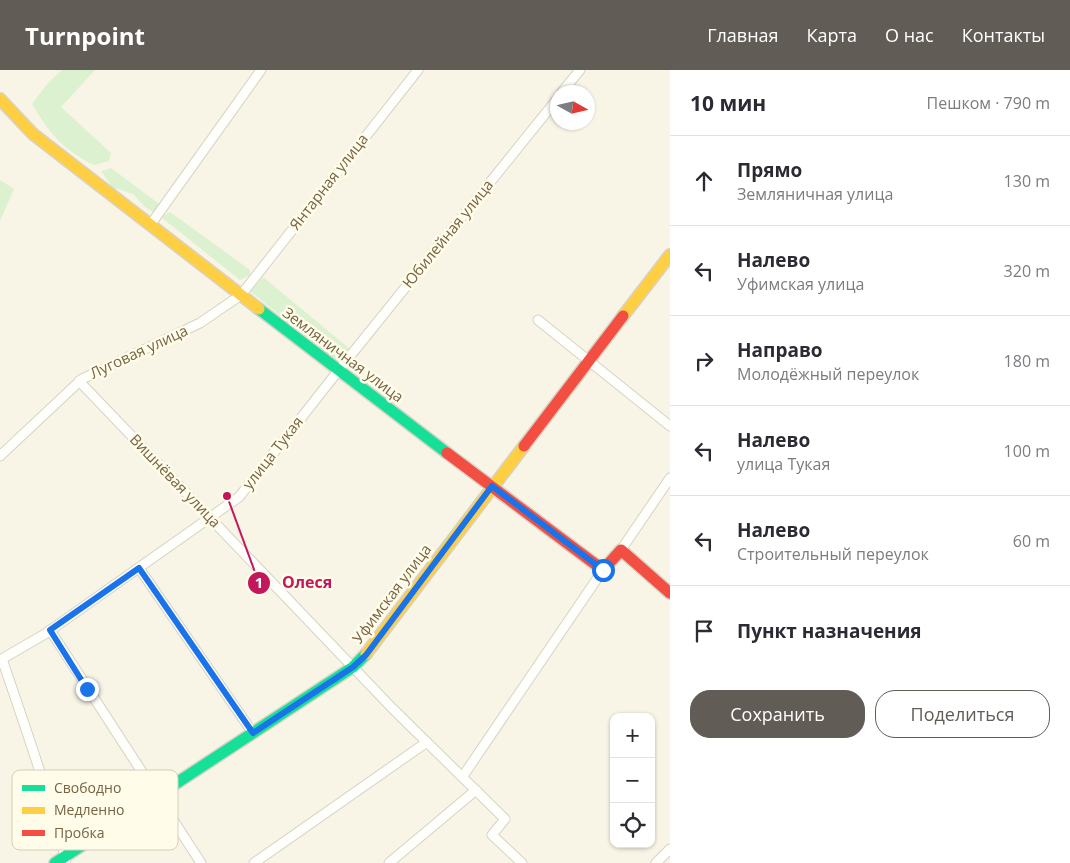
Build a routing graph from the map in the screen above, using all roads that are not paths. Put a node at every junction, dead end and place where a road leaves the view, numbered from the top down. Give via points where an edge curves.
1 (261, 70) edge
2 (418, 70) edge
3 (580, 70) edge
4 (568, 85) edge
5 (0, 99) edge
6 (550, 108) edge
7 (151, 224) junction
8 (670, 255) edge
9 (241, 295) junction
10 (538, 320) dead end
11 (589, 360) junction
12 (338, 370) junction
13 (79, 381) junction
14 (670, 426) edge
15 (0, 456) edge
16 (670, 478) edge
17 (492, 486) junction
18 (209, 517) junction
19 (621, 550) junction
20 (139, 568) junction
21 (603, 570) junction
22 (670, 593) edge
23 (50, 630) junction
24 (1, 660) edge
25 (353, 667) junction
26 (253, 733) junction
27 (427, 742) junction
28 (39, 770) edge
29 (140, 770) edge
30 (463, 776) junction
31 (178, 782) edge
32 (476, 790) junction
33 (178, 828) edge
34 (670, 849) edge
35 (78, 850) edge
36 (62, 861) edge
37 (201, 863) edge
38 (254, 863) edge
39 (389, 863) edge
40 (522, 863) edge
41 (656, 863) edge

1 - 7 street
2 - 9 street, Янтарная улица
3 - 4 street
5 - 7 street, Земляничная улица via 33,134
6 - 12 street, Юбилейная улица
7 - 9 street, Земляничная улица
8 - 11 street, Уфимская улица
9 - 12 street, Земляничная улица
9 - 13 street, Луговая улица via 200,323
10 - 11 street
11 - 14 street
11 - 17 street, Уфимская улица
12 - 17 street, Земляничная улица
12 - 18 street, улица Тукая via 239,498
13 - 15 street, Луговая улица
13 - 18 street, Вишнёвая улица
16 - 19 street
17 - 21 street, Земляничная улица
17 - 25 street, Уфимская улица via 366,655
18 - 20 street, улица Тукая
18 - 25 street, Вишнёвая улица
19 - 21 street
19 - 22 street
20 - 23 street, улица Тукая
20 - 26 street
21 - 30 street
23 - 24 street, улица Тукая
23 - 29 street
24 - 28 street
25 - 26 street, Уфимская улица
25 - 27 street, Вишнёвая улица
26 - 31 street, Уфимская улица
27 - 30 street, Вишнёвая улица
27 - 38 street
30 - 32 street, Вишнёвая улица
32 - 39 street
32 - 40 street, Вишнёвая улица via 506,819 492,835
33 - 37 street
34 - 41 street
35 - 36 street, Уфимская улица

